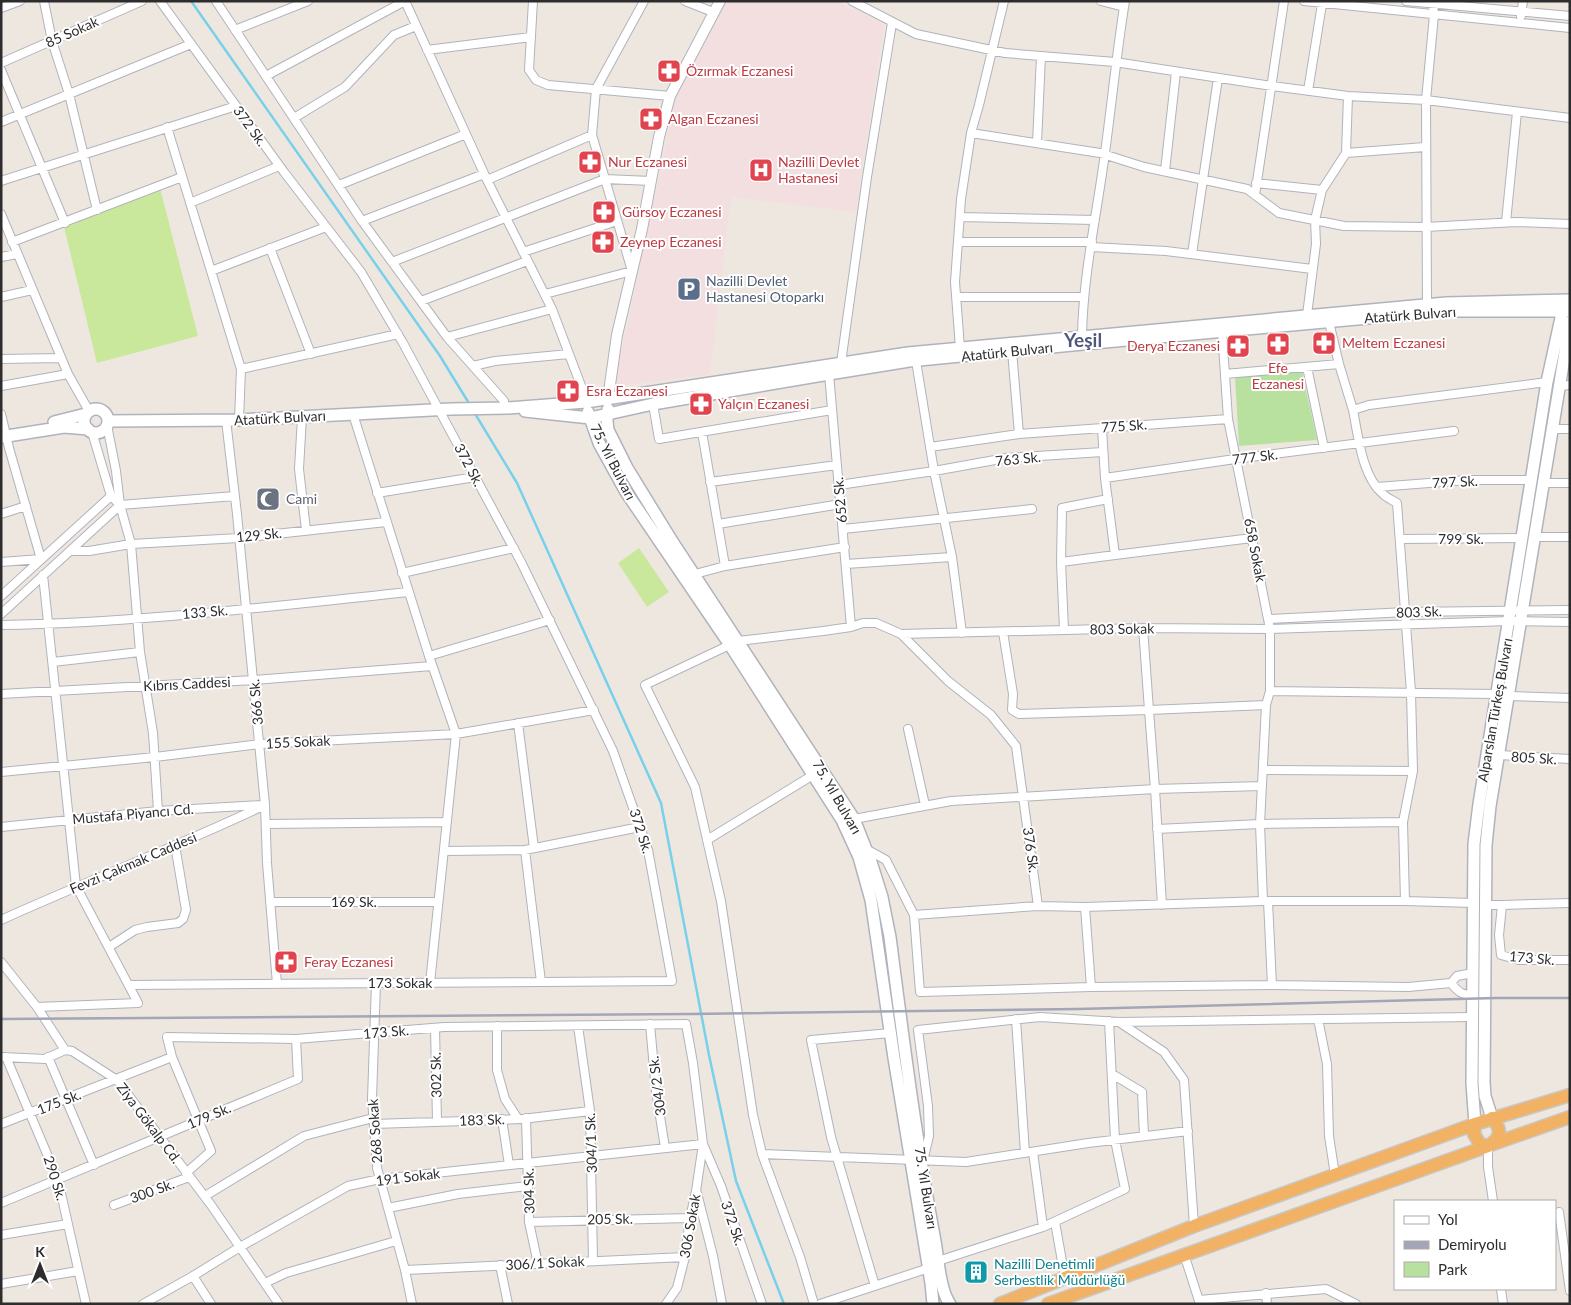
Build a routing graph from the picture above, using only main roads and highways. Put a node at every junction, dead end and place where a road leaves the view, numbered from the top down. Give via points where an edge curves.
1 (1567, 303) edge
2 (1445, 307) junction
3 (1398, 311) junction
4 (1570, 322) edge
5 (1565, 386) edge
6 (608, 400) junction
7 (586, 402) junction
8 (505, 408) junction
9 (88, 413) junction
10 (607, 416) junction
11 (590, 418) junction
12 (108, 423) junction
13 (90, 430) junction
14 (4, 435) edge
15 (734, 643) junction
16 (1503, 695) junction
17 (1570, 1095) edge
18 (1570, 1117) edge
19 (1492, 1118) junction
20 (1475, 1124) junction
21 (1488, 1146) junction
22 (919, 1161) junction
23 (934, 1264) junction
24 (933, 1304) edge
25 (950, 1304) edge
26 (1000, 1304) edge
27 (1048, 1304) edge

1 - 2 main road, Atatürk Bulvarı
1 - 16 main road, Alparslan Türkeş Bulvarı via 1547,382 1510,616
2 - 3 main road, Atatürk Bulvarı
2 - 3 main road, Atatürk Bulvarı via 1427,304
3 - 6 main road, Atatürk Bulvarı via 1307,316 908,353
3 - 10 main road, Atatürk Bulvarı via 1329,322 916,361 653,404
4 - 5 main road, Alparslan Türkeş Bulvarı
5 - 16 main road, Alparslan Türkeş Bulvarı via 1552,429 1522,622
6 - 7 main road, Atatürk Bulvarı
6 - 10 main road, 75. Yıl Bulvarı
7 - 8 main road, Atatürk Bulvarı
7 - 11 main road, 75. Yıl Bulvarı
8 - 11 main road, Atatürk Bulvarı
8 - 12 main road, Atatürk Bulvarı
9 - 12 main road via 92,409 101,410 106,414
9 - 13 main road via 84,422
9 - 14 main road
10 - 11 main road, Atatürk Bulvarı
10 - 15 main road, 75. Yıl Bulvarı via 608,430 627,468 695,574
11 - 15 main road, 75. Yıl Bulvarı via 599,443 626,492
12 - 13 main road via 100,432
13 - 14 main road via 64,427
15 - 22 main road, 75. Yıl Bulvarı via 842,820 859,857 871,900 891,1033
15 - 22 main road, 75. Yıl Bulvarı via 854,819 866,849 882,897 890,937
16 - 19 main road, Alparslan Türkeş Bulvarı via 1499,756 1486,845 1484,1082
16 - 20 main road, Alparslan Türkeş Bulvarı via 1474,844 1472,1083
17 - 19 highway
18 - 21 highway
19 - 20 highway
19 - 21 highway via 1499,1132
20 - 21 highway via 1476,1139
20 - 26 highway via 1194,1226
21 - 27 highway
22 - 23 main road, 75. Yıl Bulvarı
23 - 24 main road, 75. Yıl Bulvarı
23 - 25 main road, 75. Yıl Bulvarı

